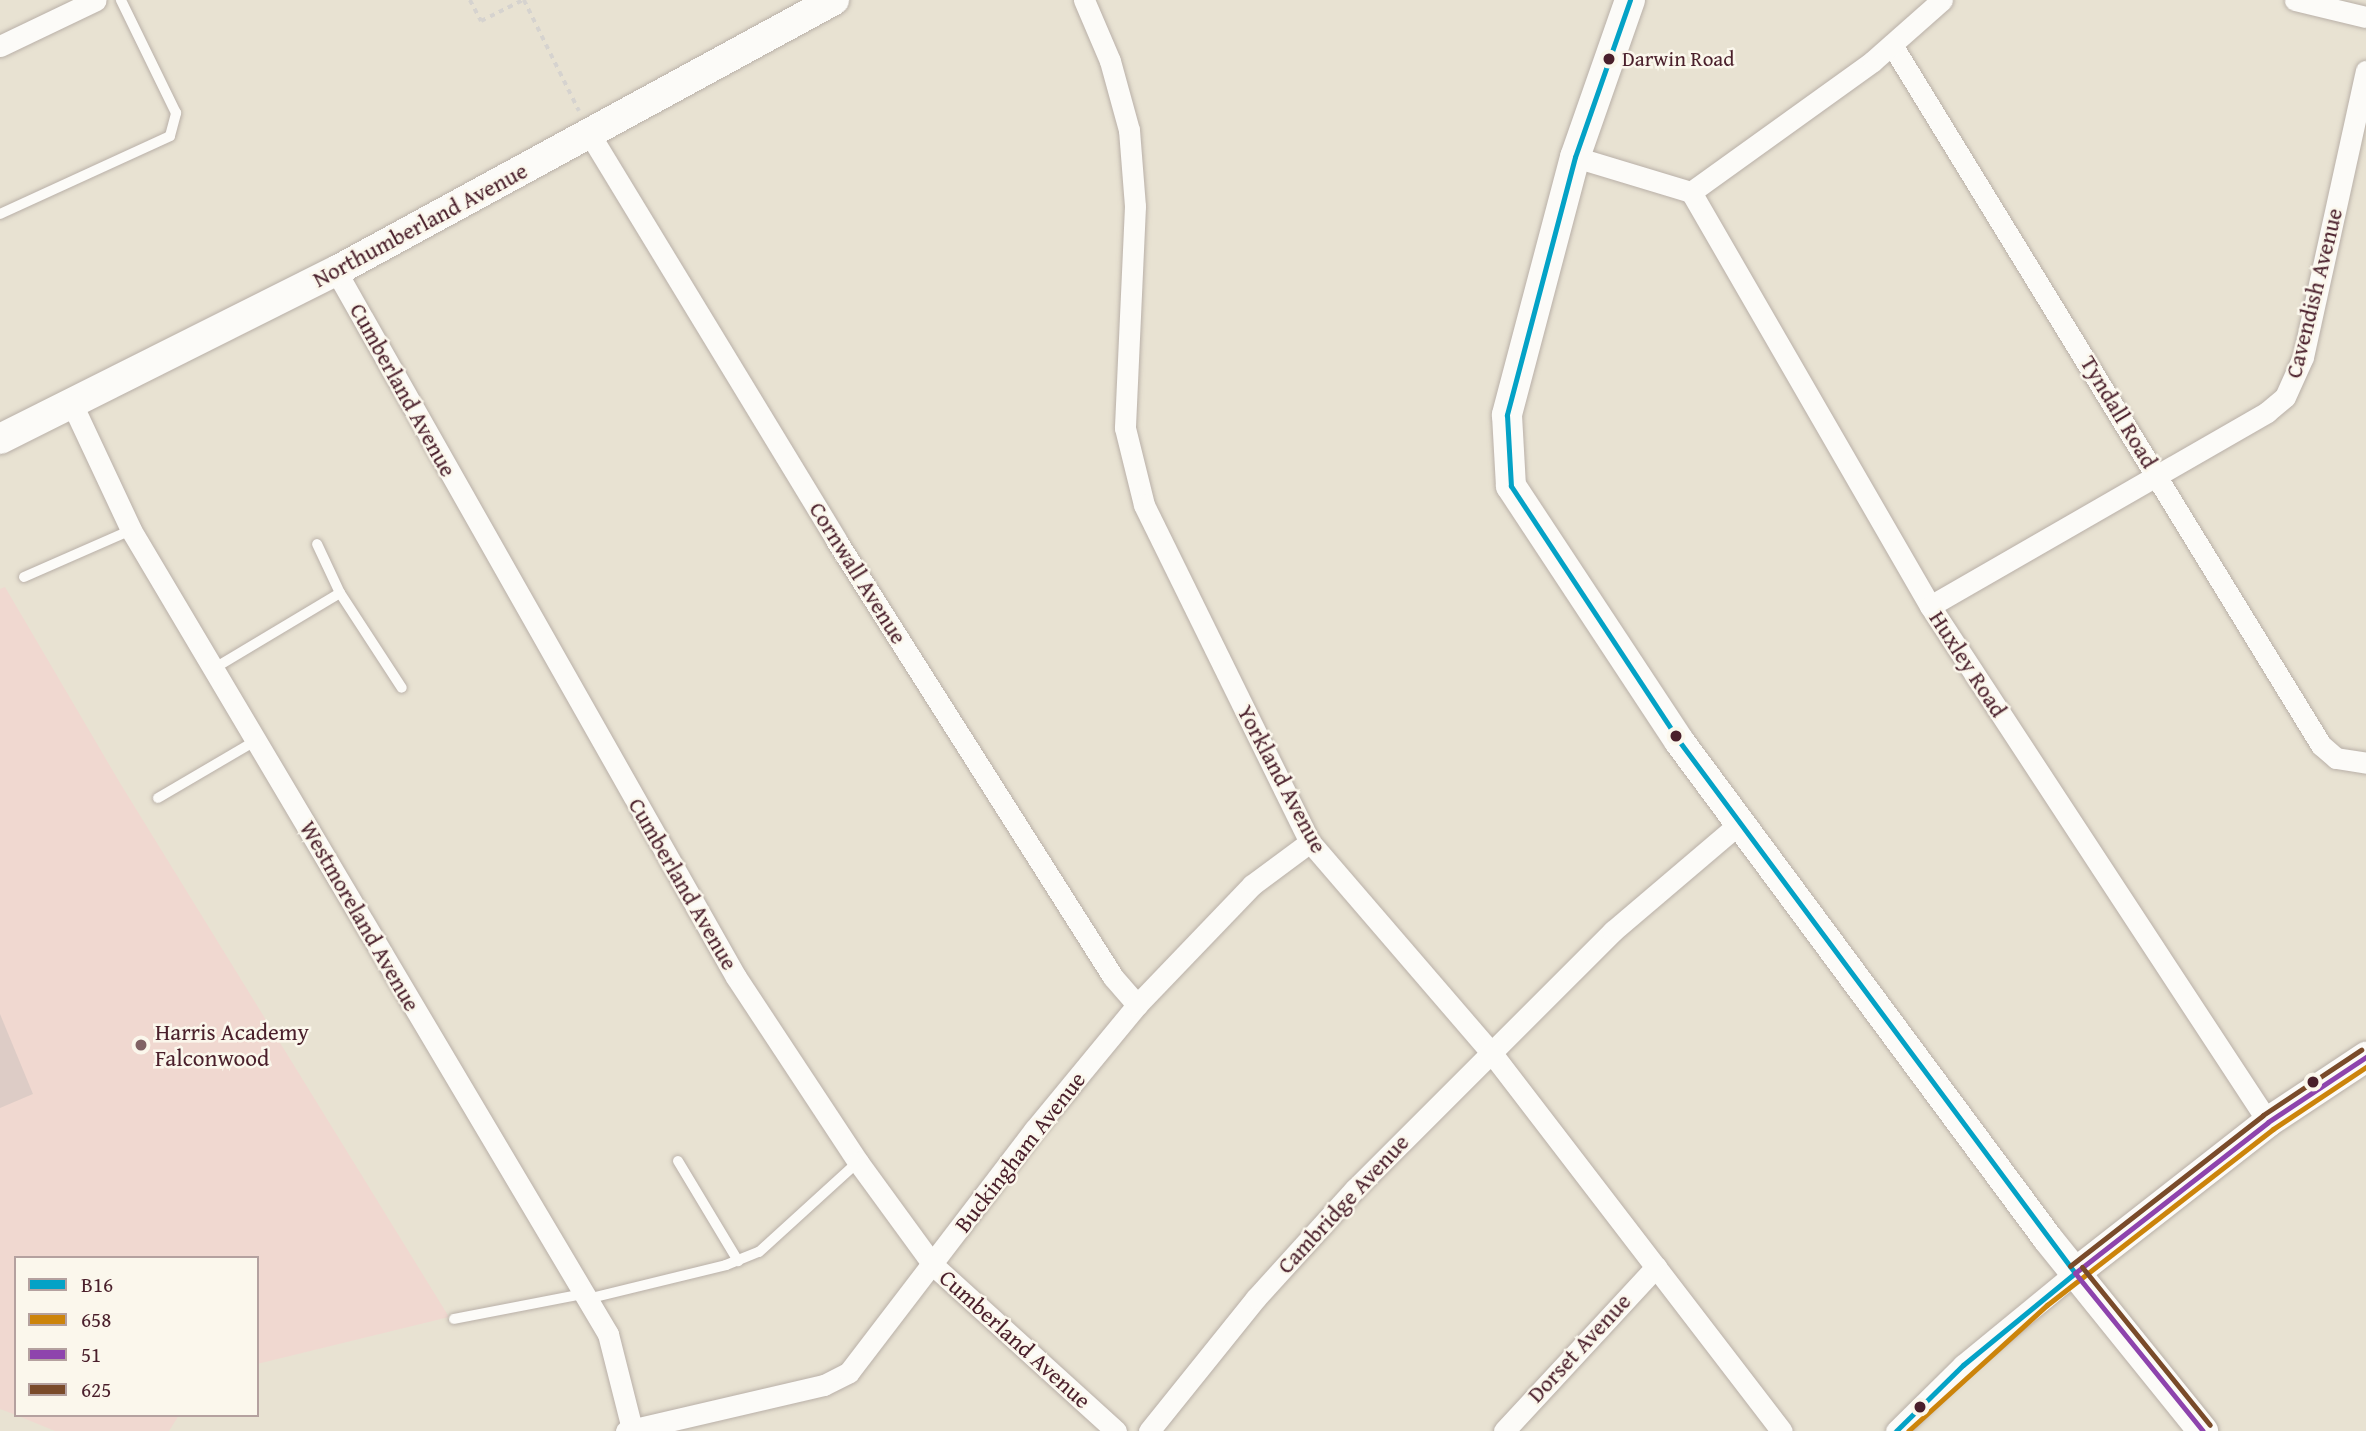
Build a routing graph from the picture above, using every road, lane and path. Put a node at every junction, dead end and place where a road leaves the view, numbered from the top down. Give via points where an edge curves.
1 (96, 0) edge
2 (121, 0) edge
3 (471, 0) edge
4 (523, 0) edge
5 (834, 0) edge
6 (1084, 0) edge
7 (1630, 0) edge
8 (1942, 0) edge
9 (2295, 0) edge
10 (2366, 17) edge
11 (1892, 45) junction
12 (0, 46) edge
13 (2366, 71) edge
14 (589, 133) junction
15 (1575, 157) junction
16 (1691, 192) junction
17 (0, 214) edge
18 (336, 271) junction
19 (73, 406) junction
20 (0, 439) edge
21 (2156, 472) junction
22 (131, 530) junction
23 (317, 544) dead end
24 (24, 577) dead end
25 (340, 593) junction
26 (1930, 606) junction
27 (213, 669) junction
28 (402, 688) dead end
29 (257, 740) junction
30 (2362, 763) edge
31 (158, 798) dead end
32 (1740, 823) junction
33 (1310, 842) junction
34 (1137, 1005) junction
35 (1490, 1051) junction
36 (2366, 1058) edge
37 (2268, 1122) junction
38 (678, 1161) dead end
39 (858, 1162) junction
40 (738, 1261) junction
41 (933, 1265) junction
42 (1656, 1266) junction
43 (2075, 1273) junction
44 (585, 1297) junction
45 (454, 1319) dead end
46 (629, 1430) edge
47 (1116, 1431) edge
48 (1149, 1431) edge
49 (1504, 1431) edge
50 (1782, 1431) edge
51 (1896, 1431) edge
52 (2203, 1431) edge

1 - 12 street
2 - 17 lane via 176,113 170,135
3 - 4 path via 481,21
4 - 14 path
5 - 14 street, Northumberland Avenue
6 - 33 street, Yorkland Avenue via 1111,61 1129,130 1135,206 1125,428 1144,505
7 - 15 street
8 - 11 street
9 - 10 street
11 - 16 street
11 - 21 street, Tyndall Road
13 - 21 street, Cavendish Avenue via 2297,378 2285,397 2267,412
14 - 18 street, Northumberland Avenue
14 - 34 street, Cornwall Avenue via 836,540 1113,978
15 - 16 street
15 - 32 street via 1507,415 1511,486 1665,721
16 - 26 street, Huxley Road
18 - 19 street, Northumberland Avenue
18 - 39 street, Cumberland Avenue via 736,977
19 - 20 street, Northumberland Avenue
19 - 22 street, Westmoreland Avenue
21 - 26 street, Cavendish Avenue
21 - 30 street, Tyndall Road via 2321,745 2336,758
22 - 24 lane
22 - 27 street, Westmoreland Avenue
23 - 25 lane
25 - 27 lane
25 - 28 lane
26 - 37 street, Huxley Road
27 - 29 street, Westmoreland Avenue
29 - 31 lane
29 - 44 street, Westmoreland Avenue
32 - 35 street, Cambridge Avenue via 1613,931
32 - 43 street
33 - 34 street, Buckingham Avenue via 1252,885
33 - 35 street, Yorkland Avenue
34 - 41 street, Buckingham Avenue via 1034,1130
35 - 42 street, Yorkland Avenue
35 - 48 street, Cambridge Avenue via 1256,1298
36 - 37 street
37 - 43 street
38 - 40 lane
39 - 40 lane via 759,1252
39 - 41 street, Cumberland Avenue
40 - 44 lane
41 - 46 street, Buckingham Avenue via 858,1362 837,1380
41 - 47 street, Cumberland Avenue
42 - 49 street, Dorset Avenue
42 - 50 street, Yorkland Avenue
43 - 51 street via 1964,1365
43 - 52 street
44 - 45 lane
44 - 46 street, Westmoreland Avenue via 614,1350

